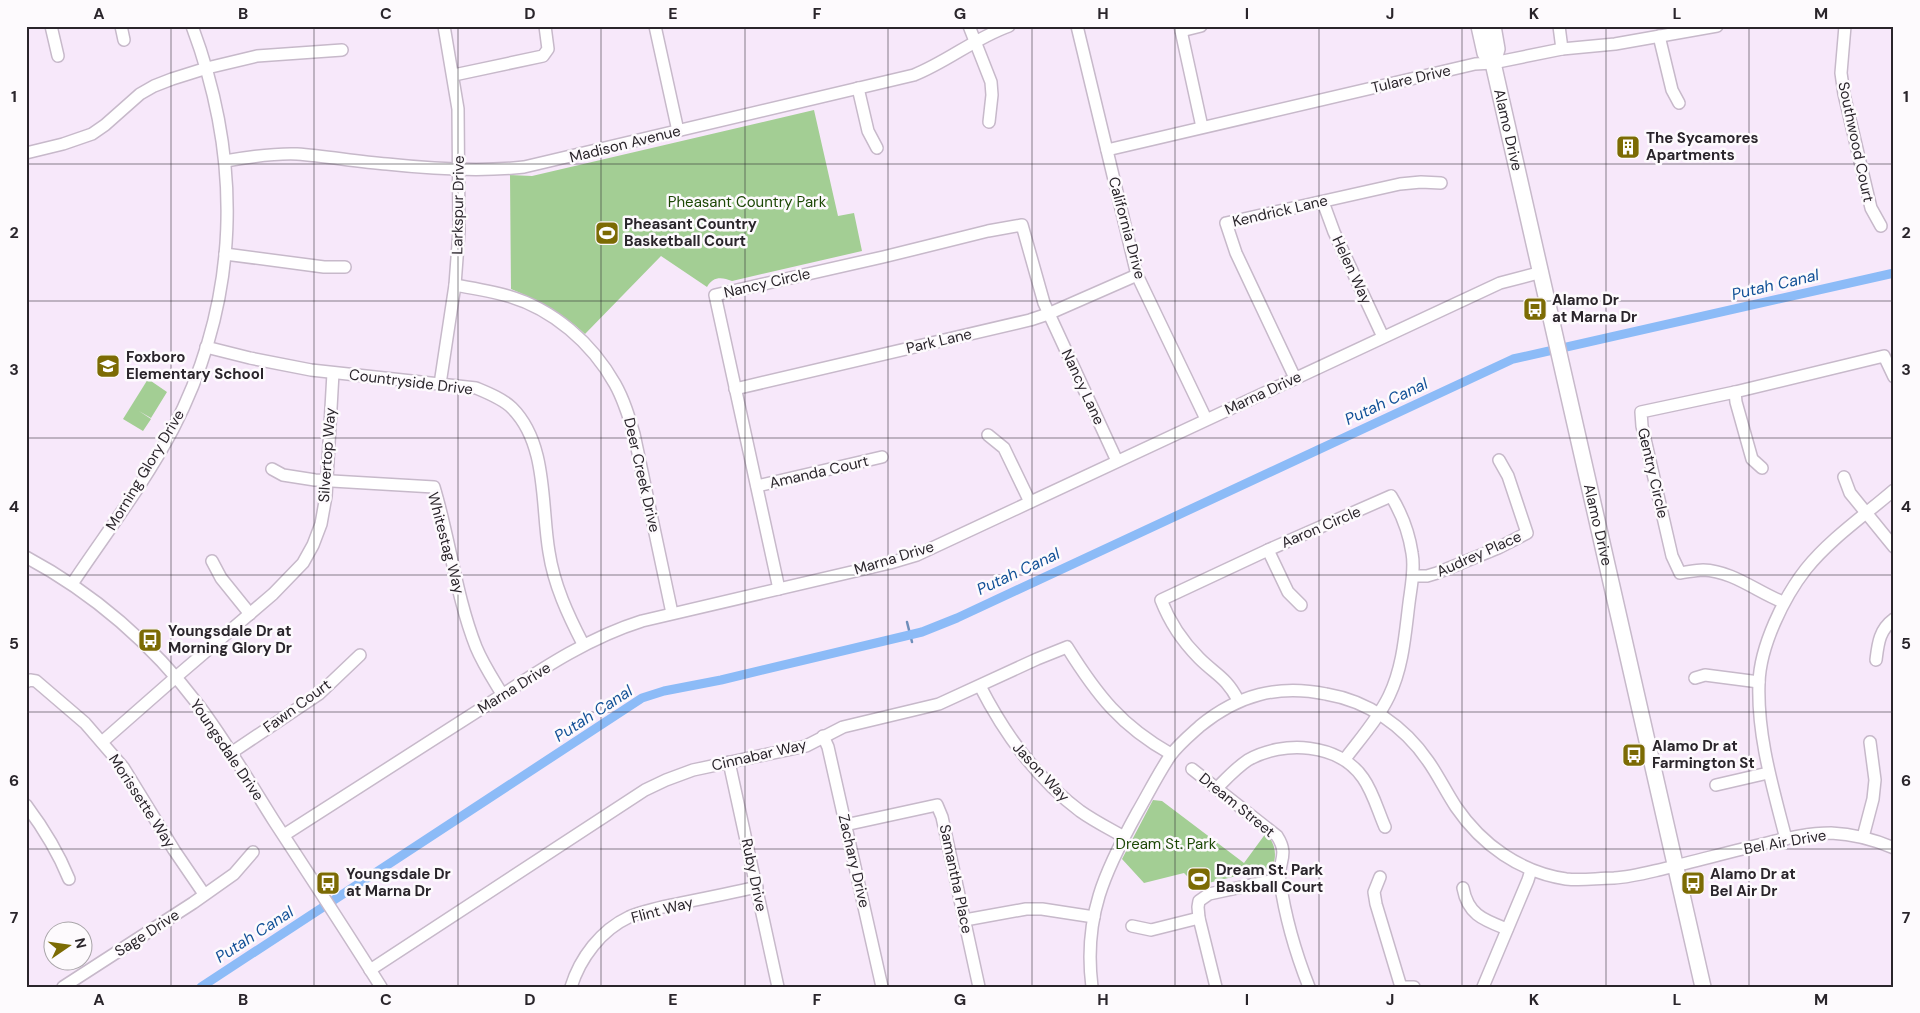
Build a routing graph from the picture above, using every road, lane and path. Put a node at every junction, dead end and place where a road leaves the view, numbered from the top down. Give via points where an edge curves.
1 (51, 26) edge
2 (121, 26) edge
3 (192, 26) edge
4 (444, 26) edge
5 (545, 26) edge
6 (656, 26) edge
7 (969, 26) edge
8 (1009, 26) edge
9 (1077, 26) edge
10 (1201, 26) edge
11 (1478, 26) edge
12 (1493, 26) edge
13 (1559, 26) edge
14 (1717, 26) edge
15 (1845, 26) edge
16 (1180, 28) edge
17 (1659, 36) junction
18 (124, 40) dead end
19 (976, 42) junction
20 (1562, 49) junction
21 (342, 50) dead end
22 (58, 56) dead end
23 (1493, 63) junction
24 (207, 68) junction
25 (454, 75) junction
26 (858, 88) junction
27 (1679, 103) dead end
28 (989, 122) dead end
29 (1202, 127) junction
30 (678, 131) junction
31 (876, 148) dead end
32 (1107, 150) junction
33 (26, 153) edge
34 (225, 160) junction
35 (460, 169) junction
36 (1441, 183) dead end
37 (1323, 202) junction
38 (1881, 226) dead end
39 (225, 254) junction
40 (344, 267) dead end
41 (1542, 272) junction
42 (1137, 275) junction
43 (455, 285) junction
44 (1048, 314) junction
45 (1382, 337) junction
46 (206, 347) junction
47 (333, 373) junction
48 (1894, 377) edge
49 (1295, 378) junction
50 (440, 384) junction
51 (735, 388) junction
52 (1735, 392) junction
53 (1206, 419) junction
54 (988, 434) dead end
55 (882, 457) dead end
56 (1499, 460) dead end
57 (1117, 461) junction
58 (1762, 468) dead end
59 (272, 469) dead end
60 (1844, 477) dead end
61 (328, 481) junction
62 (756, 486) junction
63 (1894, 490) edge
64 (1030, 502) junction
65 (1866, 514) junction
66 (1894, 547) edge
67 (1268, 550) junction
68 (26, 557) edge
69 (212, 561) dead end
70 (1413, 576) junction
71 (72, 584) junction
72 (779, 589) junction
73 (1784, 602) junction
74 (1301, 605) dead end
75 (672, 613) junction
76 (250, 614) junction
77 (1894, 619) edge
78 (583, 644) junction
79 (360, 655) dead end
80 (1876, 660) dead end
81 (176, 677) junction
82 (1695, 678) dead end
83 (26, 682) edge
84 (1758, 682) junction
85 (980, 686) junction
86 (502, 694) junction
87 (1238, 700) junction
88 (1379, 714) junction
89 (823, 736) junction
90 (102, 742) junction
91 (1870, 742) dead end
92 (231, 753) junction
93 (1171, 754) junction
94 (1345, 759) junction
95 (729, 762) junction
96 (1192, 769) dead end
97 (1768, 772) junction
98 (1716, 785) dead end
99 (1217, 788) junction
100 (26, 805) edge
101 (845, 825) junction
102 (1385, 827) dead end
103 (284, 835) junction
104 (1124, 837) junction
105 (1863, 837) junction
106 (1786, 839) junction
107 (1894, 848) edge
108 (254, 852) dead end
109 (1676, 866) junction
110 (1531, 870) junction
111 (1380, 877) dead end
112 (69, 879) dead end
113 (1279, 879) junction
114 (756, 888) junction
115 (1463, 888) dead end
116 (204, 894) junction
117 (1094, 917) junction
118 (1199, 918) junction
119 (965, 920) junction
120 (1132, 926) dead end
121 (1507, 929) junction
122 (370, 970) junction
123 (63, 987) edge
124 (381, 987) edge
125 (571, 987) edge
126 (778, 987) edge
127 (882, 987) edge
128 (979, 987) edge
129 (1092, 987) edge
130 (1216, 987) edge
131 (1309, 987) edge
132 (1402, 987) edge
133 (1414, 987) edge
134 (1483, 987) edge
135 (1703, 987) edge

1 - 22 street
2 - 18 street
3 - 24 street, Morning Glory Drive
4 - 25 street, Larkspur Drive
5 - 25 street via 548,49 542,56
6 - 30 street
7 - 19 street
8 - 19 street, Madison Avenue
9 - 32 street, California Drive
10 - 16 street
11 - 23 main road, Alamo Drive via 1484,53
12 - 23 main road, Alamo Drive via 1497,49
13 - 20 street
14 - 17 street, Tulare Drive
15 - 38 street, Southwood Court via 1841,73 1844,94 1871,208
16 - 29 street
17 - 20 street, Tulare Drive
17 - 27 street via 1672,90
19 - 26 street, Madison Avenue via 914,75
19 - 28 street via 991,82
20 - 23 street, Tulare Drive
21 - 24 street via 257,56
23 - 29 street, Tulare Drive via 1476,64
23 - 41 main road, Alamo Drive
24 - 33 street via 140,94 92,134
24 - 34 street, Morning Glory Drive
25 - 35 street, Larkspur Drive
26 - 30 street, Madison Avenue
26 - 31 street via 868,131
29 - 32 street, Tulare Drive
30 - 35 street, Madison Avenue via 524,167
32 - 42 street, California Drive
34 - 35 street, Madison Avenue via 296,154
34 - 39 street, Morning Glory Drive via 228,218
35 - 43 street, Larkspur Drive via 460,230
36 - 37 street, Kendrick Lane via 1400,184
37 - 45 street, Helen Way
37 - 49 street, Kendrick Lane via 1226,223 1236,253
39 - 40 street via 324,268
39 - 46 street, Morning Glory Drive via 219,299
41 - 45 street, Marna Drive via 1500,283
41 - 109 main road, Alamo Drive
42 - 44 street, Park Lane
42 - 53 street, California Drive
43 - 50 street, Larkspur Drive
43 - 75 street, Deer Creek Drive via 509,296 550,315 582,340 601,363 618,391 634,434
44 - 51 street, Park Lane
44 - 51 street, Nancy Circle via 1022,225 752,286 715,295
44 - 57 street, Nancy Lane
45 - 49 street, Marna Drive
46 - 47 street, Countryside Drive
46 - 71 street, Morning Glory Drive via 188,397 165,442
47 - 50 street, Countryside Drive
47 - 61 street, Silvertop Way
48 - 52 street, Gentry Circle via 1884,356
49 - 53 street, Marna Drive
50 - 78 street, Countryside Drive via 476,388 490,394 511,407 533,438 555,581
51 - 62 street, Nancy Circle
52 - 58 street via 1752,459
52 - 73 street, Gentry Circle via 1641,412 1672,556 1680,573 1716,572
53 - 57 street, Marna Drive
54 - 64 street via 1004,448
55 - 62 street, Amanda Court
56 - 70 street, Audrey Place via 1508,476 1527,533 1437,573
57 - 64 street, Marna Drive
59 - 61 street via 283,475
60 - 65 street via 1850,493
61 - 76 street, Silvertop Way via 320,524 306,557
61 - 86 street, Whitestag Way via 434,487 468,624 485,666
62 - 72 street, Nancy Circle
63 - 65 street
64 - 72 street, Marna Drive via 917,554
65 - 66 street
65 - 73 street via 1807,568
67 - 70 street, Aaron Circle via 1391,496 1407,531 1413,555
67 - 74 street via 1288,592
67 - 87 street, Aaron Circle via 1161,600 1175,630 1201,660 1220,674
68 - 71 street, Youngsdale Drive
69 - 76 street via 221,578
70 - 88 street, Aaron Circle via 1403,657 1390,695
71 - 81 street, Youngsdale Drive via 130,630
72 - 75 street, Marna Drive
73 - 84 street via 1768,641
75 - 78 street, Marna Drive via 623,627
76 - 81 street, Silvertop Way
77 - 80 street via 1878,639
78 - 86 street, Marna Drive
79 - 92 street, Fawn Court via 319,694
81 - 90 street, Silvertop Way
81 - 92 street, Youngsdale Drive
82 - 84 street via 1705,675
83 - 90 street, Morissette Way via 36,681
84 - 97 street
85 - 89 street, Cinnabar Way via 939,704 862,721
85 - 93 street, Cinnabar Way via 1067,647 1086,678 1114,711 1140,734
85 - 104 street, Jason Way via 1007,734 1044,779 1082,813
86 - 103 street, Marna Drive
87 - 88 street, Bel Air Drive via 1291,690 1313,692 1354,701
87 - 93 street, Bel Air Drive via 1215,713
88 - 94 street, Aaron Circle
88 - 110 street, Bel Air Drive via 1417,747 1458,810 1476,831 1504,856
89 - 95 street, Cinnabar Way via 806,746
89 - 101 street, Zachary Drive
90 - 116 street, Morissette Way via 123,767
91 - 105 street via 1875,780
92 - 103 street, Youngsdale Drive
93 - 104 street, Bel Air Drive
94 - 99 street via 1316,749 1275,750 1236,768
94 - 102 street via 1363,777
95 - 114 street, Ruby Drive
95 - 122 street, Cinnabar Way via 686,773 645,790
96 - 99 street, Dream Street
97 - 98 street
97 - 106 street
99 - 113 street, Dream Street via 1282,843 1284,860
100 - 112 street via 47,834
101 - 119 street, Samantha Place via 938,805
101 - 127 street, Zachary Drive
103 - 122 street, Youngsdale Drive
104 - 117 street, Bel Air Drive via 1105,876
105 - 106 street, Bel Air Drive via 1830,833
105 - 107 street, Bel Air Drive
106 - 109 street, Bel Air Drive
108 - 116 street, Sage Drive via 234,874
109 - 110 street, Bel Air Drive via 1624,878 1587,880 1554,877
109 - 135 main road, Alamo Drive
110 - 121 street
111 - 132 street via 1374,892 1376,904
113 - 118 street via 1204,897 1199,900
113 - 131 street, Dream Street via 1298,961
114 - 125 street, Flint Way via 650,910 628,918 610,929 594,945 576,972
114 - 126 street, Ruby Drive
115 - 121 street via 1469,907 1478,917
116 - 123 street, Sage Drive
117 - 119 street via 1026,909
117 - 129 street, Bel Air Drive via 1090,948
118 - 120 street via 1151,930
118 - 130 street
119 - 128 street, Samantha Place
121 - 134 street
122 - 124 street, Youngsdale Drive
132 - 133 street

